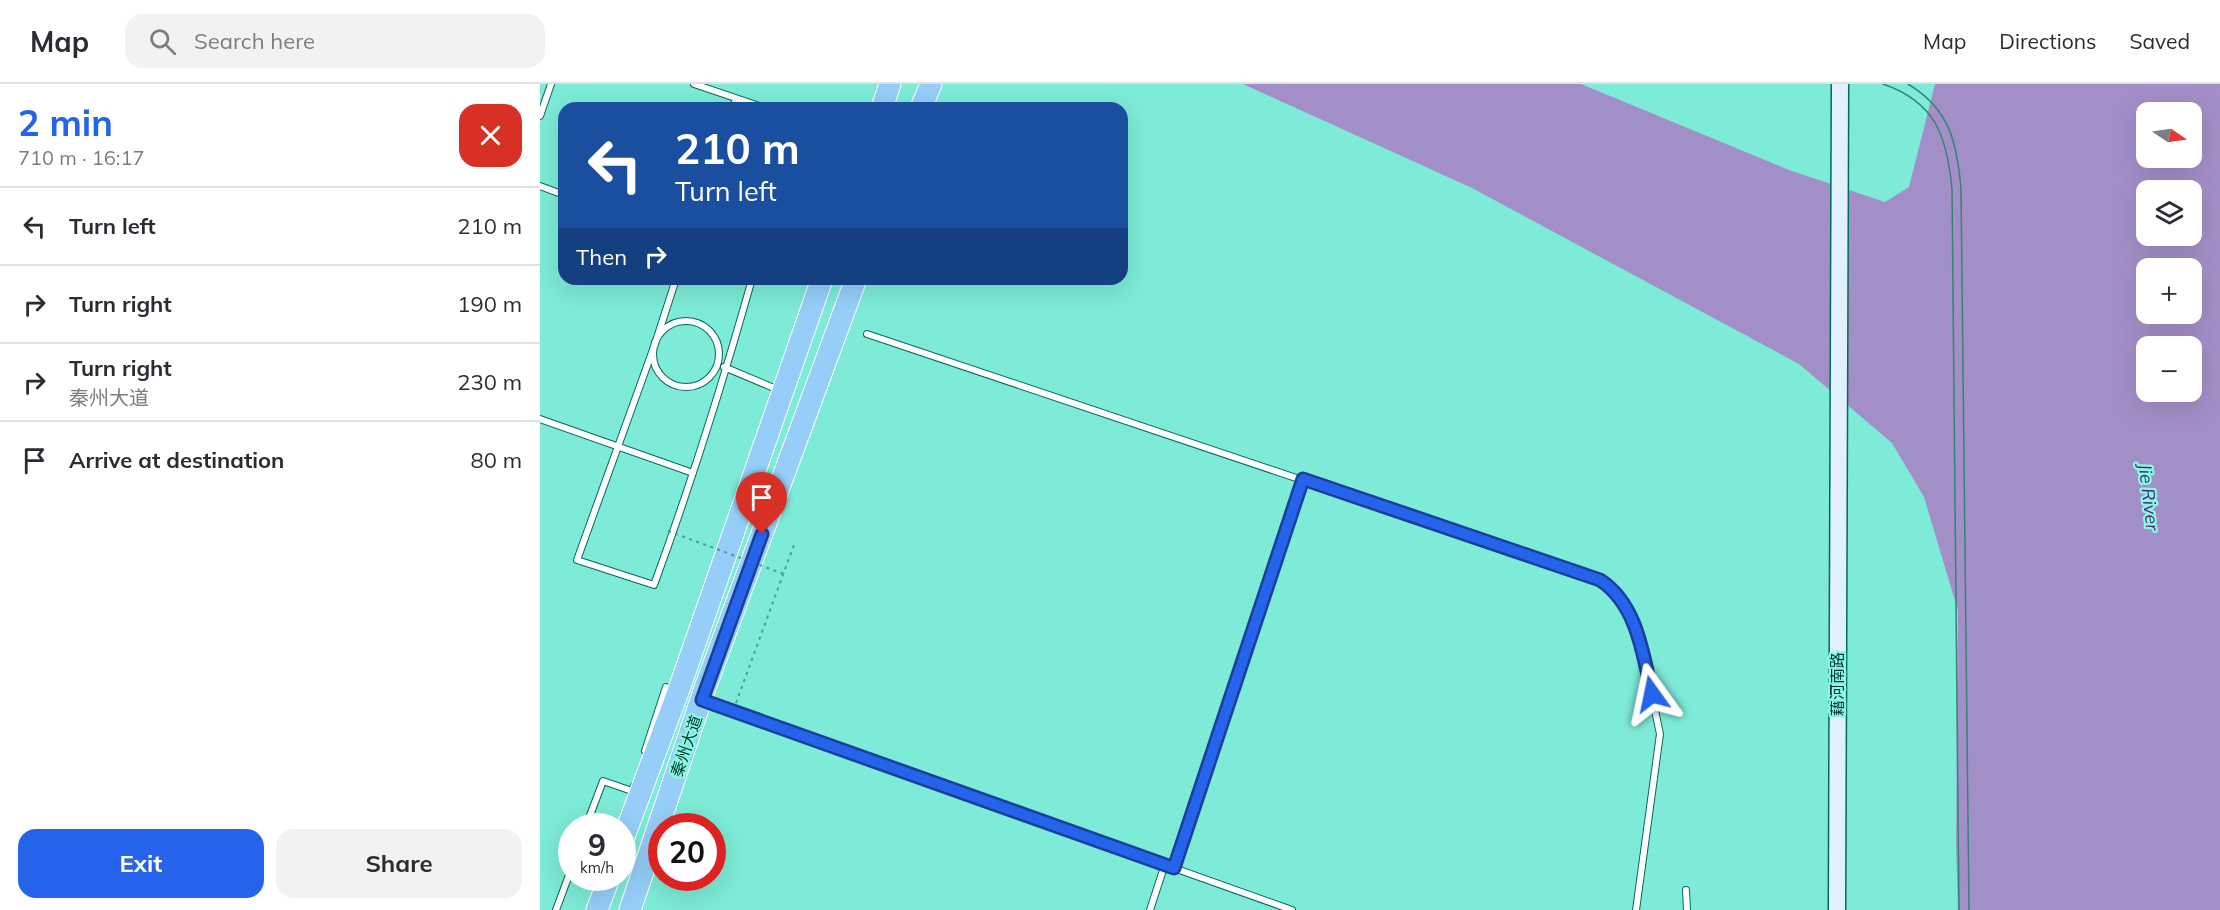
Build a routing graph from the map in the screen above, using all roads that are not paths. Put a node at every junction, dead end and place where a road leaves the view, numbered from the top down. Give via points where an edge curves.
1 (551, 84) edge
2 (694, 84) edge
3 (890, 84) edge
4 (931, 84) edge
5 (1840, 88) edge
6 (736, 99) junction
7 (735, 102) edge
8 (746, 102) edge
9 (884, 102) edge
10 (924, 102) edge
11 (540, 116) edge
12 (540, 186) edge
13 (558, 193) edge
14 (674, 285) edge
15 (750, 285) edge
16 (820, 285) edge
17 (854, 285) edge
18 (867, 334) dead end
19 (655, 344) junction
20 (718, 364) junction
21 (727, 368) junction
22 (783, 392) junction
23 (540, 419) edge
24 (617, 446) junction
25 (693, 473) junction
26 (1303, 479) junction
27 (678, 692) junction
28 (702, 700) junction
29 (642, 760) dead end
30 (635, 780) dead end
31 (591, 813) edge
32 (633, 813) edge
33 (1165, 864) junction
34 (1174, 868) junction
35 (1686, 890) dead end
36 (563, 891) edge
37 (604, 891) edge
38 (556, 910) edge
39 (597, 910) edge
40 (630, 910) edge
41 (1150, 910) edge
42 (1292, 910) edge
43 (1636, 910) edge
44 (1687, 910) edge
45 (1837, 910) edge

1 - 11 lane
2 - 6 lane
3 - 9 highway
4 - 10 highway
5 - 45 main road, 藉河南路
6 - 7 lane
6 - 8 lane
12 - 13 lane
14 - 19 lane
15 - 21 lane
16 - 22 highway, 秦州大道
17 - 28 highway, 秦州大道
18 - 26 lane
19 - 20 lane via 671,325 696,323 716,339
19 - 20 lane via 657,369 676,386 701,384
19 - 24 lane
20 - 21 lane
21 - 22 lane
21 - 25 lane
22 - 27 highway, 秦州大道
23 - 24 lane
24 - 25 lane
24 - 25 lane via 577,560 654,585
26 - 34 lane
26 - 43 lane via 1600,580 1613,588 1638,631 1660,734
27 - 29 lane via 666,687
27 - 32 highway, 秦州大道
28 - 33 lane
28 - 40 highway, 秦州大道
30 - 31 lane via 632,791 603,781
33 - 34 lane
33 - 41 lane
34 - 42 lane
35 - 44 lane
36 - 38 lane
37 - 39 highway

